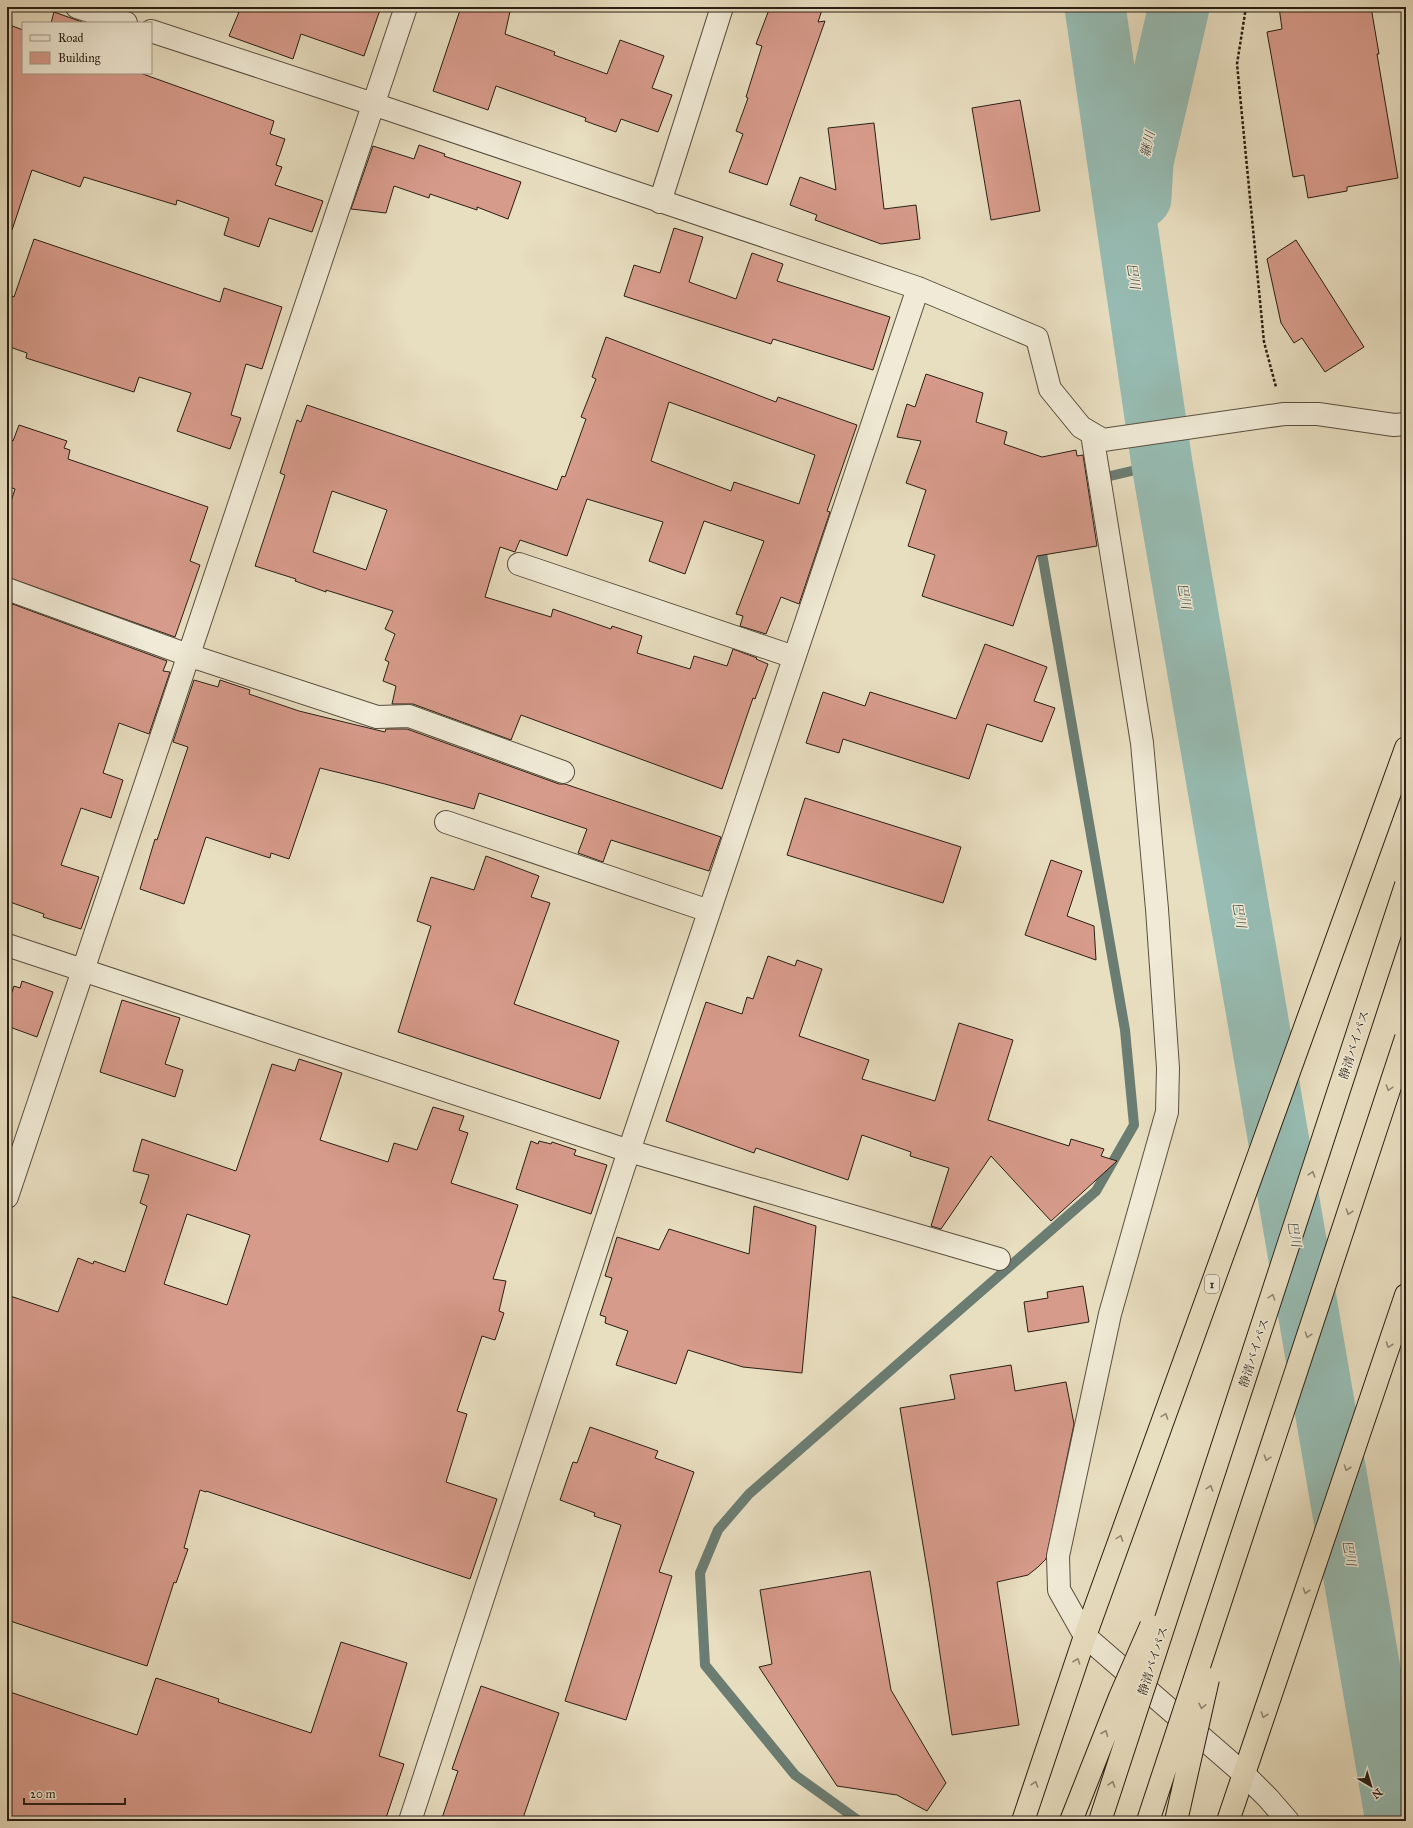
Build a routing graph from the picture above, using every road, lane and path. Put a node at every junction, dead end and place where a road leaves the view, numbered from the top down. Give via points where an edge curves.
1 (77, 7) edge
2 (406, 7) edge
3 (722, 7) edge
4 (1246, 7) edge
5 (123, 22) edge
6 (152, 31) edge
7 (373, 104) junction
8 (660, 202) junction
9 (918, 288) junction
10 (1277, 415) junction
11 (1406, 424) edge
12 (1098, 437) junction
13 (519, 564) dead end
14 (7, 590) edge
15 (188, 654) junction
16 (794, 657) junction
17 (1406, 748) edge
18 (563, 772) dead end
19 (446, 822) dead end
20 (1406, 884) edge
21 (709, 911) junction
22 (7, 945) edge
23 (82, 970) junction
24 (1406, 1038) edge
25 (629, 1151) junction
26 (7, 1196) edge
27 (999, 1259) dead end
28 (1406, 1295) edge
29 (1203, 1508) junction
30 (1234, 1559) junction
31 (1085, 1636) junction
32 (1244, 1774) junction
33 (410, 1821) edge
34 (1023, 1821) edge
35 (1071, 1821) edge
36 (1100, 1821) edge
37 (1148, 1821) edge
38 (1176, 1821) edge
39 (1228, 1821) edge
40 (1288, 1821) edge

1 - 5 street
2 - 7 street
3 - 8 street
4 - 10 path via 1237,64 1264,342
6 - 7 street
7 - 8 street
7 - 15 street
8 - 9 street
9 - 12 street via 1037,338 1050,389 1081,427
9 - 16 street
10 - 11 street via 1318,414 1394,425
10 - 12 street
12 - 31 street via 1142,743 1168,1068 1167,1112 1110,1314 1058,1556 1059,1590
13 - 16 street
14 - 15 street
15 - 18 street via 377,717 409,716
15 - 23 street
16 - 21 street
31 -> 17 highway, 1
19 - 21 street
29 -> 20 highway, 静清バイパス, bridge
21 - 25 street
22 - 23 street
23 - 25 street
23 - 26 street
24 -> 30 highway, bridge
25 - 27 street
25 - 33 street
28 -> 32 highway
35 -> 29 highway, bridge via 1120,1697
36 -> 29 highway, 静清バイパス, bridge
30 - 37 highway, bridge
30 -> 38 highway, bridge
31 - 32 street
34 -> 31 highway, 1
32 - 39 highway
32 - 40 street

